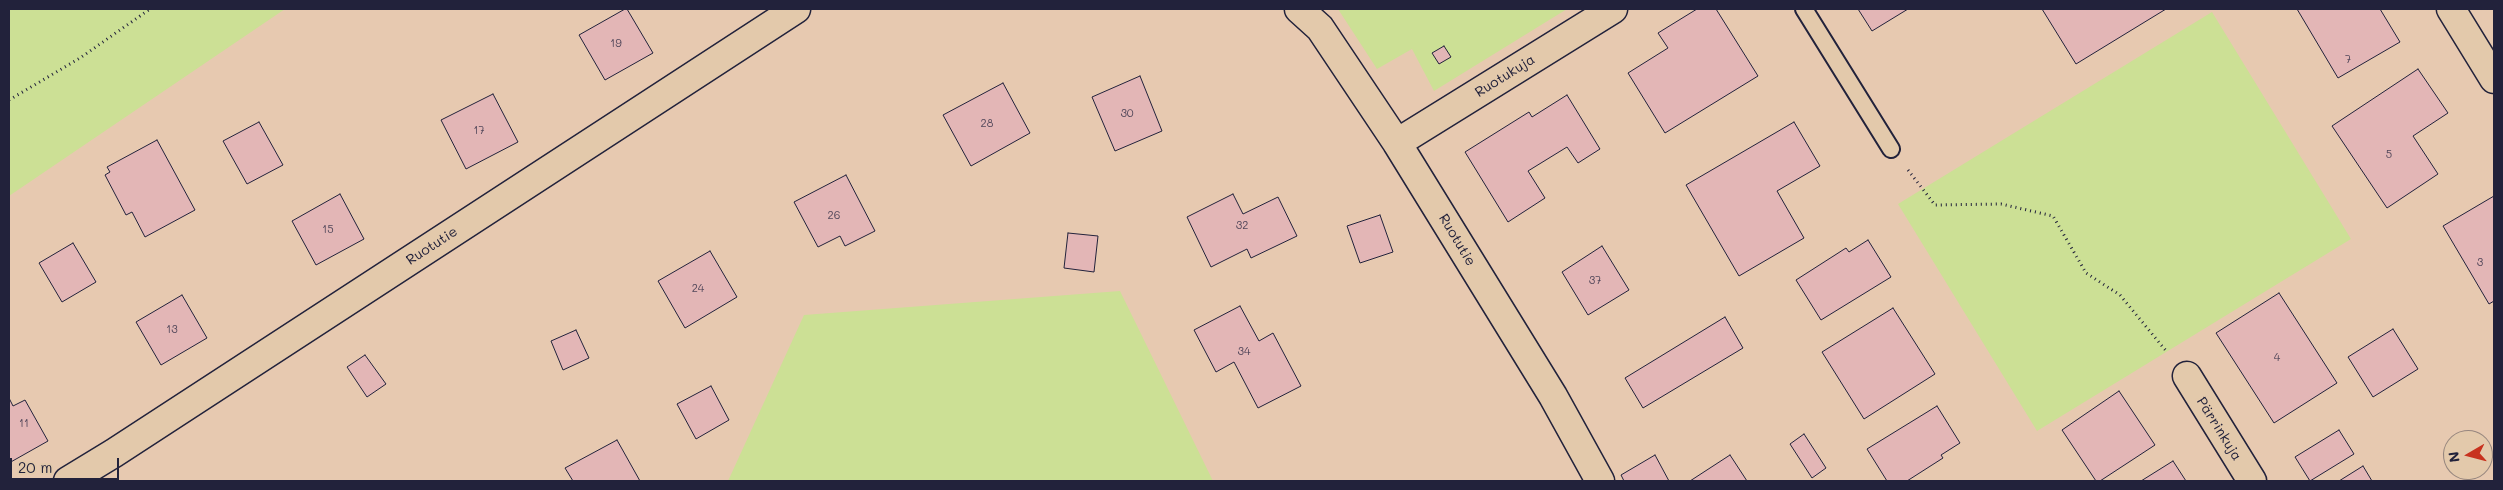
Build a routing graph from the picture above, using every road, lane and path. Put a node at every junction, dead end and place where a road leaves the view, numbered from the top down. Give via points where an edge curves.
1 (150, 9) edge
2 (796, 9) edge
3 (1299, 9) edge
4 (1613, 9) edge
5 (1804, 9) edge
6 (2452, 9) edge
7 (2494, 79) edge
8 (9, 100) edge
9 (1397, 143) junction
10 (1891, 149) joint
11 (2187, 376) joint
12 (68, 481) edge
13 (1600, 481) edge
14 (2252, 481) edge

1 - 8 path via 80,58
2 - 12 street, Ruotutie
3 - 9 street, Ruotutie via 1320,28
4 - 9 street, Ruotukuja
5 - 10 lane
6 - 7 street
9 - 13 street, Ruotutie via 1553,396
10 - 11 path via 1935,205 2001,204 2053,216 2086,273 2120,295
11 - 14 street, Pärrinkuja

